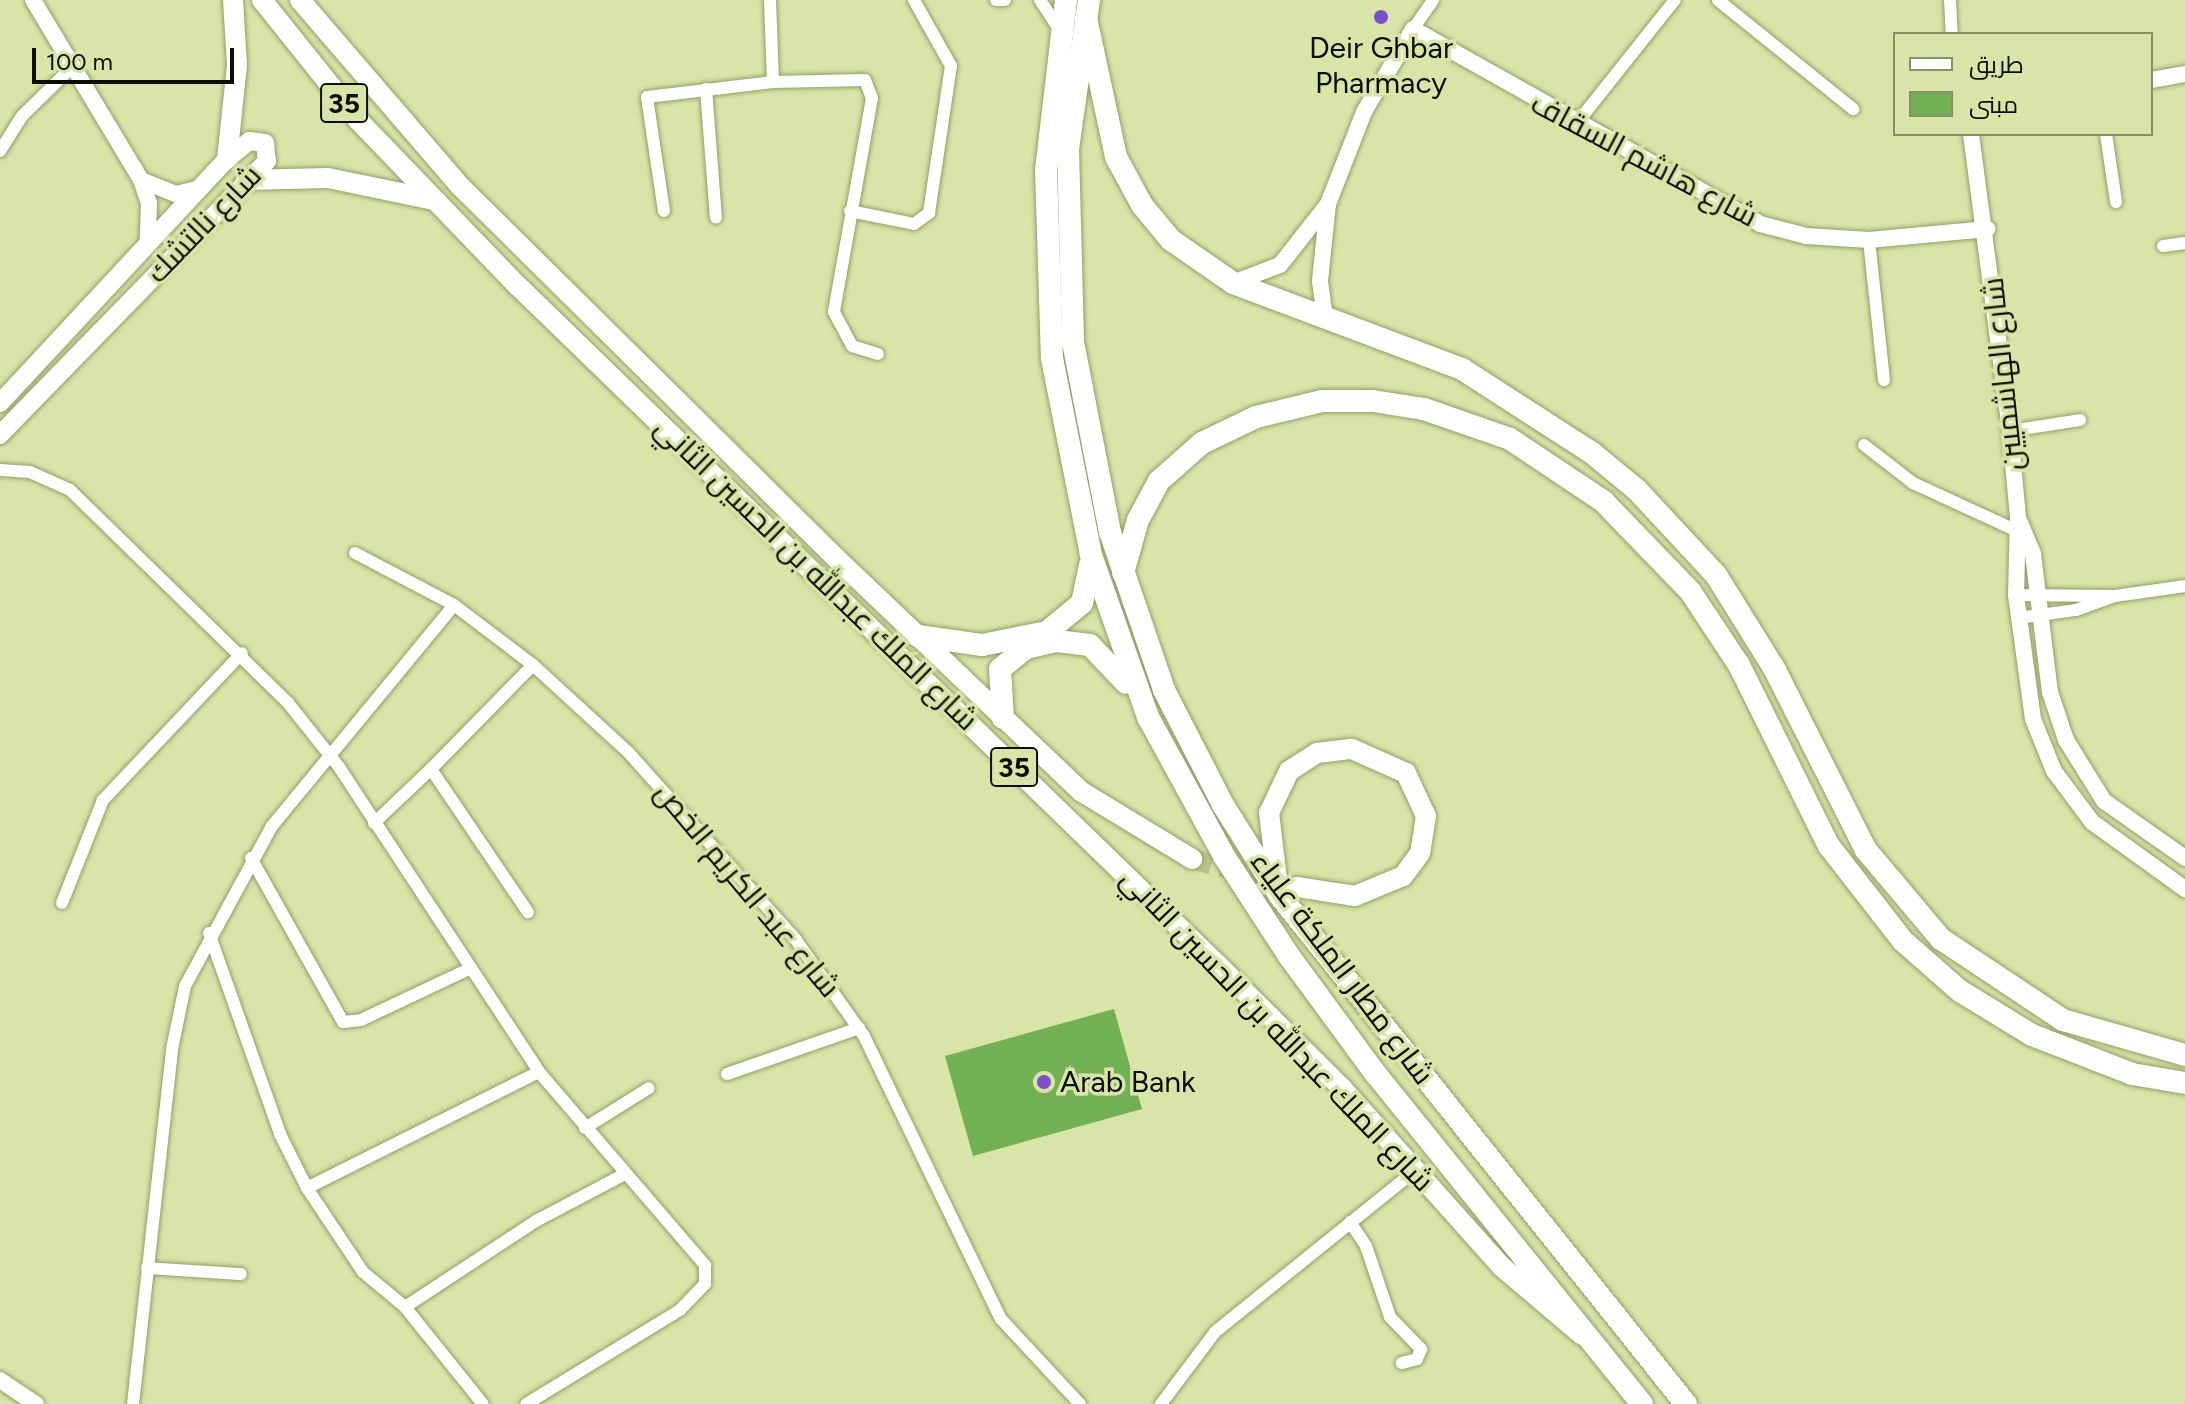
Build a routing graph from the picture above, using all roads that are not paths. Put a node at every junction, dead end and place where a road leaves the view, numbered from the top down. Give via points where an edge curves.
1 (33, 0) edge
2 (233, 0) edge
3 (262, 0) edge
4 (300, 0) edge
5 (770, 0) edge
6 (914, 0) edge
7 (996, 0) edge
8 (1005, 0) edge
9 (1040, 0) edge
10 (1066, 0) edge
11 (1433, 0) edge
12 (1675, 0) edge
13 (1718, 0) edge
14 (1950, 0) edge
15 (1087, 9) edge
16 (1413, 29) junction
17 (1060, 31) junction
18 (1952, 32) edge
19 (70, 69) junction
20 (2185, 74) edge
21 (2153, 80) edge
22 (773, 82) junction
23 (706, 89) junction
24 (1853, 109) dead end
25 (1577, 123) junction
26 (1971, 136) edge
27 (2106, 136) edge
28 (0, 151) edge
29 (227, 159) junction
30 (141, 180) junction
31 (246, 180) junction
32 (196, 189) junction
33 (434, 200) junction
34 (2116, 202) dead end
35 (1328, 204) junction
36 (664, 211) dead end
37 (850, 211) junction
38 (716, 218) dead end
39 (1987, 229) junction
40 (1869, 240) junction
41 (148, 241) junction
42 (2185, 243) edge
43 (2163, 246) dead end
44 (1233, 283) junction
45 (1325, 317) junction
46 (878, 354) dead end
47 (1884, 380) dead end
48 (0, 403) edge
49 (2080, 420) dead end
50 (2010, 431) junction
51 (0, 435) edge
52 (1864, 445) dead end
53 (0, 470) edge
54 (2020, 528) junction
55 (355, 553) dead end
56 (1091, 555) junction
57 (1123, 574) junction
58 (2185, 586) edge
59 (2040, 593) junction
60 (2016, 595) junction
61 (2115, 596) junction
62 (454, 605) junction
63 (2042, 616) junction
64 (2018, 618) junction
65 (918, 636) junction
66 (242, 653) junction
67 (533, 665) junction
68 (1148, 717) junction
69 (1003, 718) junction
70 (329, 753) junction
71 (431, 769) junction
72 (374, 823) junction
73 (251, 858) junction
74 (2185, 858) edge
75 (1192, 859) tunnel mouth
76 (1891, 883) junction
77 (2185, 889) edge
78 (1289, 892) junction
79 (1860, 893) junction
80 (62, 903) dead end
81 (528, 912) dead end
82 (209, 933) junction
83 (471, 968) junction
84 (859, 1028) junction
85 (2185, 1055) edge
86 (539, 1072) junction
87 (727, 1074) dead end
88 (2185, 1083) edge
89 (649, 1088) dead end
90 (585, 1128) junction
91 (1417, 1169) junction
92 (623, 1175) junction
93 (307, 1188) junction
94 (1350, 1222) junction
95 (147, 1268) junction
96 (241, 1274) dead end
97 (405, 1307) junction
98 (1588, 1339) junction
99 (1402, 1363) dead end
100 (0, 1380) edge
101 (36, 1404) edge
102 (133, 1404) edge
103 (483, 1404) edge
104 (526, 1404) edge
105 (1080, 1404) edge
106 (1161, 1404) edge
107 (1642, 1404) edge
108 (1686, 1404) edge

1 - 19 street
2 - 29 highway via 235,97
3 - 33 highway, شارع الملك عبدالله بن الحسين الثاني / 35 via 358,120
4 - 65 highway, شارع الملك عبدالله بن الحسين الثاني / 35 via 460,186
5 - 22 street
6 - 37 street via 951,66 929,213 914,224
7 - 8 street
9 - 17 street
10 - 17 highway, شارع مطار الملكة علياء
11 - 16 street
12 - 25 street
13 - 24 street
14 - 18 street
15 - 44 highway via 1103,115 1127,181 1171,240
15 - 57 highway, شارع مطار الملكة علياء via 1068,149 1068,291 1085,424
16 - 25 street, شارع هاشم السقاف
16 - 35 street via 1364,112
17 - 56 highway, شارع مطار الملكة علياء via 1046,170 1046,286 1059,408
19 - 28 street via 22,116
19 - 30 street
20 - 21 street
22 - 23 street
22 - 37 street via 854,77 870,84
23 - 36 street via 645,99
23 - 38 street
25 - 40 street, شارع هاشم السقاف via 1760,224 1806,236
26 - 39 street
27 - 34 street
29 - 31 main road, شارع نالتشك via 249,141 265,143 267,161
29 - 32 main road, شارع نالتشك
30 - 32 street via 176,194
30 - 41 street via 149,203
31 - 33 highway via 328,178
31 - 51 main road, شارع نالتشك
32 - 41 main road, شارع نالتشك
33 - 91 highway, شارع الملك عبدالله بن الحسين الثاني / 35 via 1218,965
35 - 44 street via 1280,265
35 - 45 street via 1320,281
37 - 46 street via 834,289 836,323 852,346
39 - 40 street, شارع هاشم السقاف
39 - 50 street, شارع الهاشميين
40 - 47 street
41 - 48 main road, شارع نالتشك
42 - 43 street
44 - 45 highway
45 - 76 highway via 1441,360 1521,402 1591,452 1655,508 1737,604 1846,817
49 - 50 street
50 - 54 street, شارع الهاشميين
52 - 54 street via 1913,483
53 - 66 street via 30,472 70,490
54 - 59 street, شارع الهاشميين
54 - 60 street, شارع الهاشميين
55 - 62 street, شارع عبد الكريم الخص
56 - 65 highway via 1082,603 1058,627 982,645
56 - 68 highway, شارع مطار الملكة علياء
57 - 78 highway, شارع مطار الملكة علياء via 1164,690 1223,805
57 - 79 highway via 1138,520 1159,481 1202,443 1256,417 1322,401 1373,401 1434,412 1510,439 1603,501 1690,591 1739,665 1804,801
58 - 61 street
59 - 60 street
59 - 61 street
59 - 63 street, شارع الهاشميين
60 - 64 street, شارع الهاشميين
61 - 63 street
62 - 67 street, شارع عبد الكريم الخص
62 - 70 street
63 - 64 street
63 - 74 street, شارع الهاشميين via 2050,692 2078,765 2121,816
64 - 77 street, شارع الهاشميين via 2033,719 2066,791 2107,836
65 - 69 highway, شارع الملك عبدالله بن الحسين الثاني / 35
66 - 70 street
66 - 80 street via 103,800
67 - 71 street
67 - 84 street, شارع عبد الكريم الخص via 651,777 796,940
68 - 69 highway via 1107,657 1090,645 1067,641 1018,651 1002,664
68 - 98 highway, شارع مطار الملكة علياء / 35 via 1224,856 1289,956
69 - 75 highway, شارع الملك عبدالله بن الحسين الثاني / 35 via 1099,806
70 - 72 street
70 - 73 street
71 - 72 street
71 - 81 street
72 - 83 street
73 - 82 street
73 - 83 street via 343,1022 373,1015
76 - 79 highway
76 - 85 highway via 1941,939 2014,993 2112,1039
78 - 78 highway via 1268,825 1277,788 1289,771 1317,753 1352,749 1406,773 1426,816 1420,853 1403,876 1355,896
78 - 108 highway, شارع مطار الملكة علياء
79 - 88 highway via 1933,969 1994,1013 2094,1062
82 - 93 street via 268,1102
82 - 95 street via 185,986 172,1049
83 - 86 street
84 - 87 street
84 - 105 street, شارع عبد الكريم الخص via 985,1291 1030,1357
86 - 90 street
86 - 93 street
89 - 90 street
90 - 92 street
91 - 94 street
91 - 98 highway, شارع الملك عبدالله بن الحسين الثاني / 35 via 1501,1266
92 - 97 street via 536,1221
92 - 104 street via 700,1257 707,1279 669,1317
93 - 97 street via 363,1272
94 - 99 street via 1366,1246 1390,1317 1421,1349 1417,1359
94 - 106 street via 1215,1332
95 - 96 street
95 - 102 street
97 - 103 street
98 - 107 highway, شارع مطار الملكة علياء / 35
100 - 101 street

